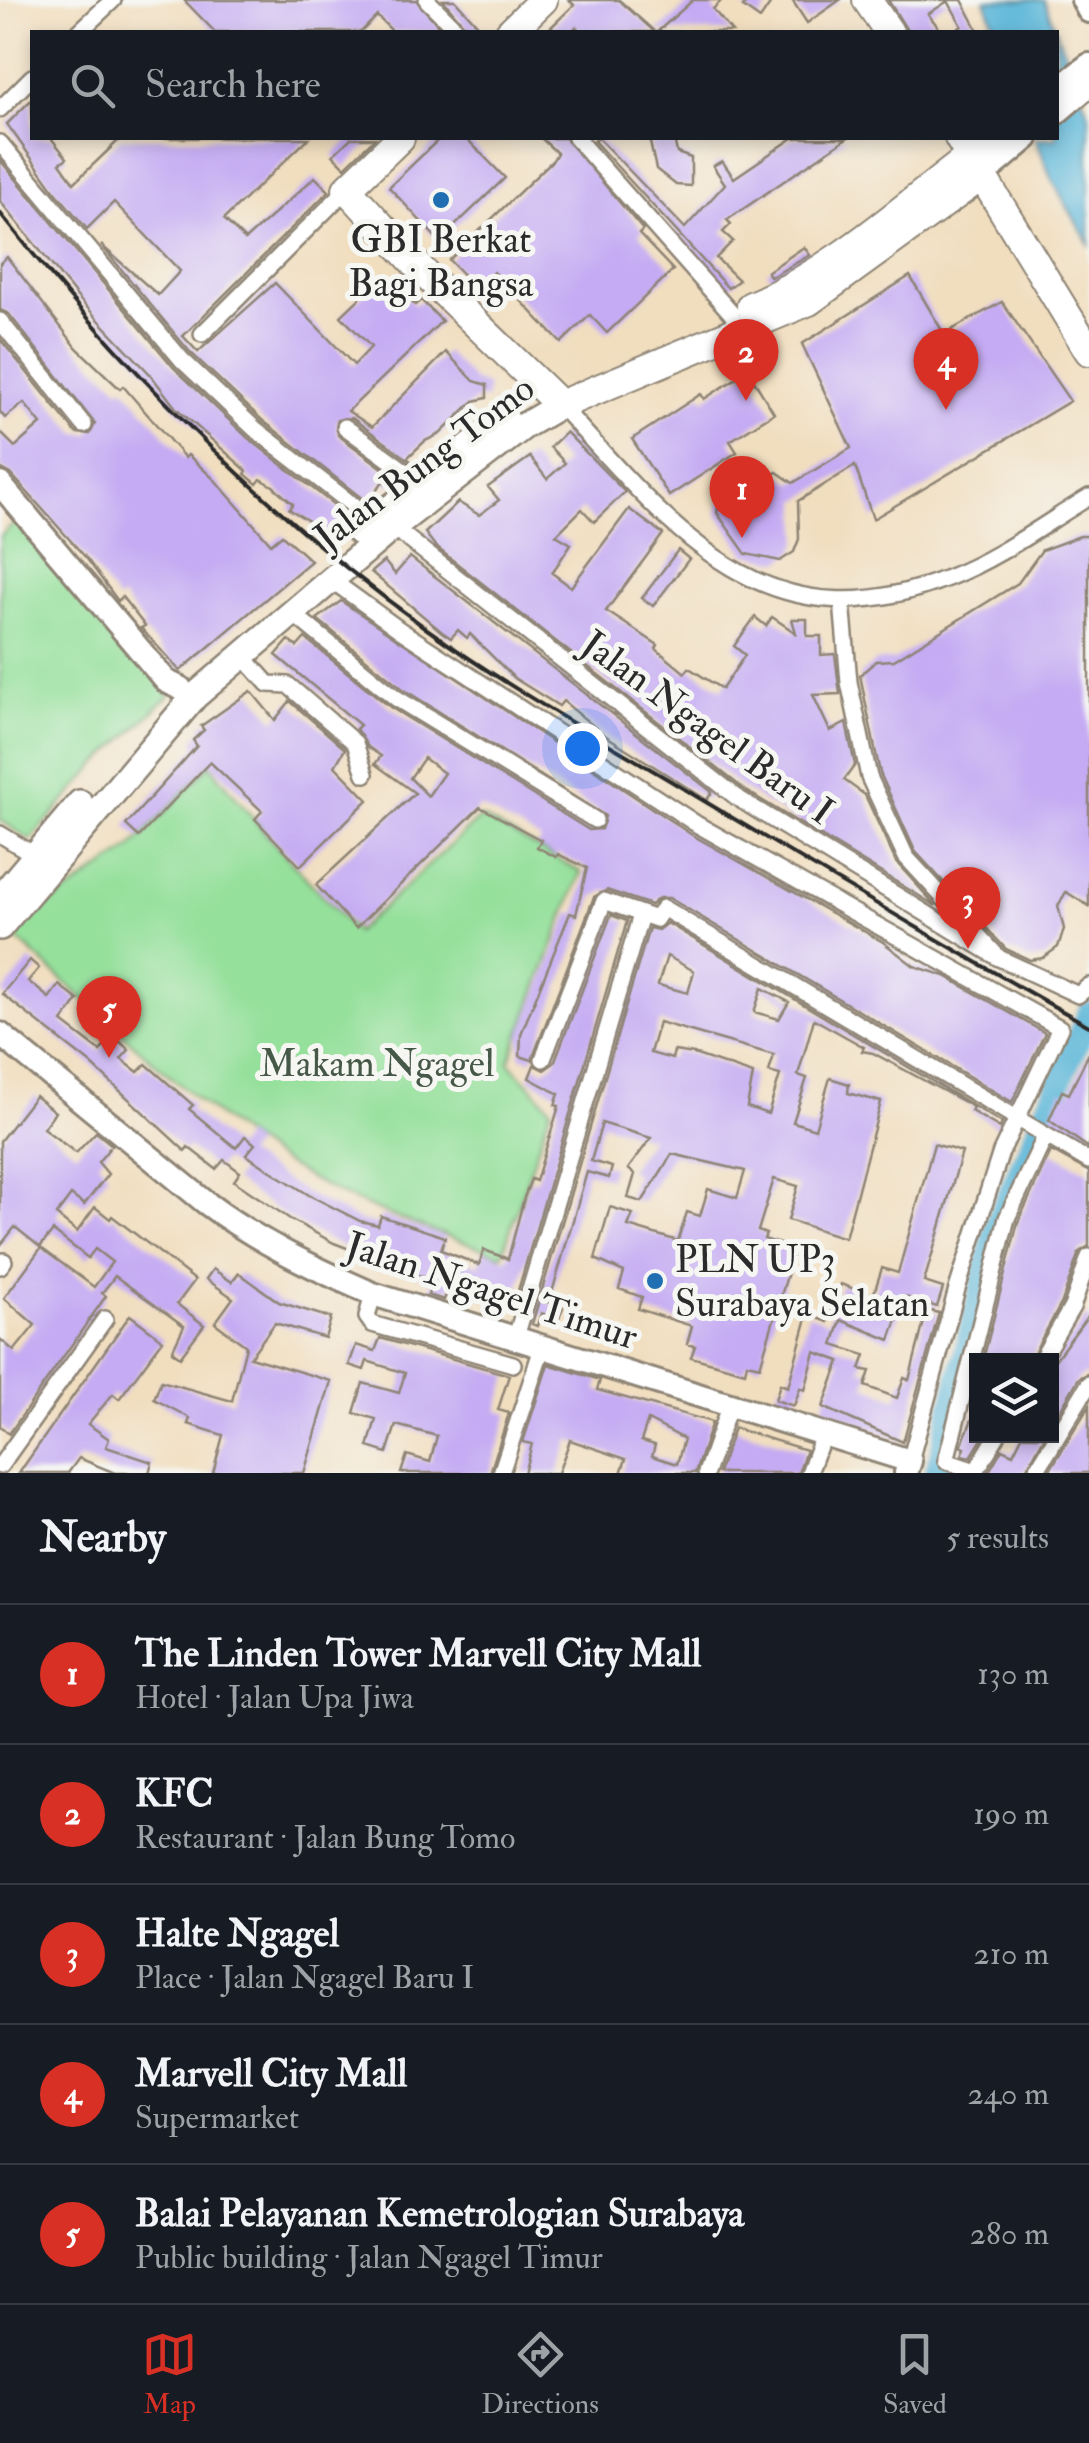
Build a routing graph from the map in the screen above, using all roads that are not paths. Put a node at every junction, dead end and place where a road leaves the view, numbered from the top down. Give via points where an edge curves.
1 (112, 0) edge
2 (427, 0) edge
3 (543, 0) edge
4 (867, 0) edge
5 (1084, 0) edge
6 (1089, 10) edge
7 (81, 30) edge
8 (458, 30) edge
9 (512, 30) edge
10 (888, 30) edge
11 (1089, 65) edge
12 (30, 80) edge
13 (1089, 85) edge
14 (1059, 88) edge
15 (0, 109) edge
16 (1059, 110) edge
17 (398, 140) edge
18 (578, 140) edge
19 (992, 140) edge
20 (1024, 140) edge
21 (0, 143) edge
22 (971, 156) edge
23 (347, 188) junction
24 (732, 314) junction
25 (0, 321) edge
26 (202, 334) dead end
27 (1089, 351) edge
28 (554, 398) junction
29 (84, 425) dead end
30 (345, 428) dead end
31 (420, 482) junction
32 (0, 484) edge
33 (1089, 497) edge
34 (383, 524) junction
35 (330, 579) junction
36 (842, 601) junction
37 (291, 612) junction
38 (241, 654) junction
39 (188, 692) junction
40 (365, 774) dead end
41 (595, 820) dead end
42 (0, 834) edge
43 (36, 856) junction
44 (0, 898) edge
45 (641, 915) junction
46 (0, 927) edge
47 (999, 958) junction
48 (1086, 990) edge
49 (0, 1034) edge
50 (543, 1059) dead end
51 (1017, 1117) junction
52 (1038, 1133) junction
53 (1089, 1161) edge
54 (1089, 1257) edge
55 (372, 1294) junction
56 (104, 1319) dead end
57 (516, 1337) junction
58 (543, 1345) junction
59 (974, 1353) edge
60 (1045, 1353) edge
61 (513, 1364) dead end
62 (969, 1371) edge
63 (1089, 1384) edge
64 (730, 1404) junction
65 (823, 1435) junction
66 (993, 1443) edge
67 (2, 1457) edge
68 (908, 1467) edge
69 (501, 1473) edge
70 (706, 1473) edge
71 (809, 1473) edge
72 (1035, 1473) edge

1 - 7 street
2 - 8 street
3 - 9 highway
4 - 10 highway
5 - 6 street
11 - 14 street
12 - 15 street
13 - 16 street
17 - 23 highway
18 - 24 street
19 - 22 street, Jalan Bung Tomo
20 - 22 street, Jalan Bung Tomo
21 - 34 street, Jalan Ngagel Baru I via 182,360 255,429
22 - 24 highway, Jalan Bung Tomo via 796,284
22 - 27 highway
22 - 28 highway, Jalan Bung Tomo via 808,301
23 - 26 street
23 - 28 highway
24 - 28 highway, Jalan Bung Tomo
25 - 29 street
28 - 31 main road, Jalan Bung Tomo
28 - 34 main road, Jalan Bung Tomo
28 - 36 street via 658,511 716,562 786,591
30 - 31 street
31 - 34 main road, Jalan Bung Tomo
32 - 39 street via 166,682
33 - 36 street via 950,577
34 - 35 main road, Jalan Bung Tomo
34 - 39 main road, Jalan Bung Tomo
34 - 47 street, Jalan Ngagel Baru I via 740,800
35 - 37 main road, Jalan Bung Tomo
35 - 51 street via 698,825 1060,1028
36 - 47 street via 849,682 878,801 911,865
37 - 38 main road, Jalan Bung Tomo
37 - 41 street via 396,698
38 - 39 main road, Jalan Bung Tomo
38 - 40 street via 268,684 288,685 355,743
39 - 43 main road, Jalan Bung Tomo
39 - 46 main road, Jalan Bung Tomo
42 - 43 street
43 - 44 main road, Jalan Bung Tomo
45 - 50 street via 604,902
45 - 51 street via 656,920 662,908
45 - 57 street
47 - 48 street, Jalan Ngagel Baru I
49 - 55 street, Jalan Ngagel Timur via 240,1228
51 - 52 street
51 - 68 street via 976,1225
52 - 53 street
52 - 59 street
54 - 60 street via 1072,1307
55 - 57 street, Jalan Ngagel Timur
55 - 61 street via 372,1324
56 - 67 street
57 - 58 street, Jalan Ngagel Timur
58 - 64 street, Jalan Ngagel Timur
58 - 69 street
62 - 66 street via 946,1462 976,1472
63 - 72 street
64 - 65 street, Jalan Ngagel Timur
64 - 70 street
65 - 68 street, Jalan Ngagel Timur
65 - 71 street

